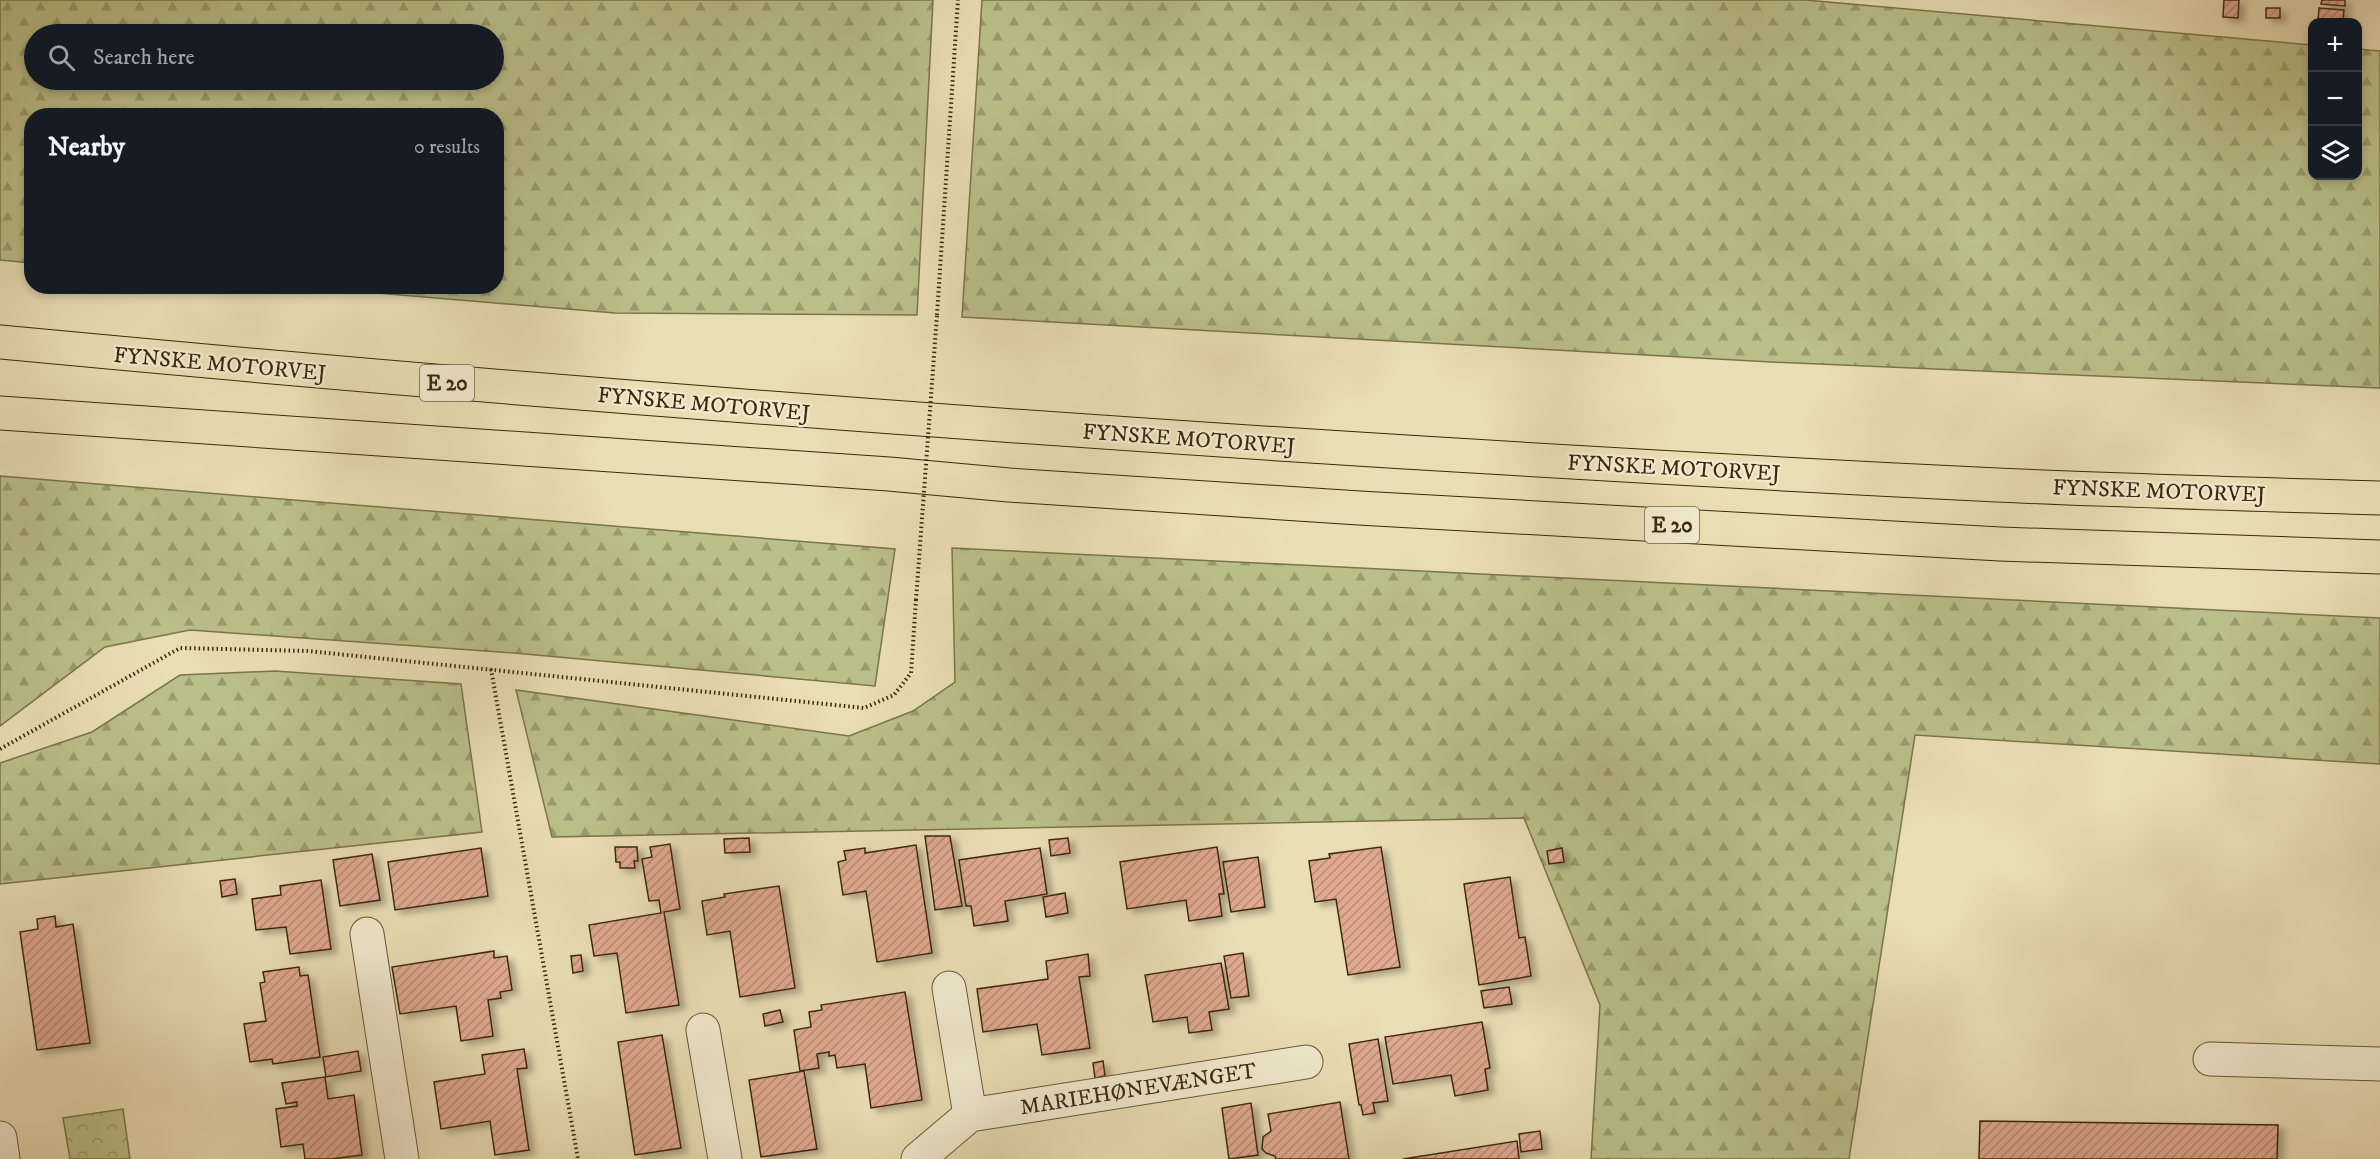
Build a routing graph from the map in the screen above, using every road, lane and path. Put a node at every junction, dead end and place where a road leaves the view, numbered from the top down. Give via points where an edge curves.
1 (958, 0) edge
2 (0, 342) edge
3 (0, 413) edge
4 (2380, 498) edge
5 (2380, 557) edge
6 (491, 669) junction
7 (0, 749) edge
8 (367, 934) dead end
9 (949, 988) dead end
10 (703, 1030) dead end
11 (2210, 1059) dead end
12 (1306, 1062) dead end
13 (2380, 1064) edge
14 (970, 1115) junction
15 (0, 1138) edge
16 (3, 1159) edge
17 (402, 1159) edge
18 (578, 1159) edge
19 (725, 1159) edge
20 (918, 1159) edge

1 - 6 path, bridge via 911,673 894,695 864,708
2 - 4 highway, FYNSKE MOTORVEJ / E 20 via 346,375 1346,448 2002,485
3 - 5 highway, E 20 via 1359,508 2000,544
6 - 7 path via 308,651 180,648
6 - 18 path
8 - 17 street
9 - 14 street
10 - 19 street
11 - 13 street
12 - 14 street, MARIEHØNEVÆNGET
14 - 20 street
15 - 16 street

